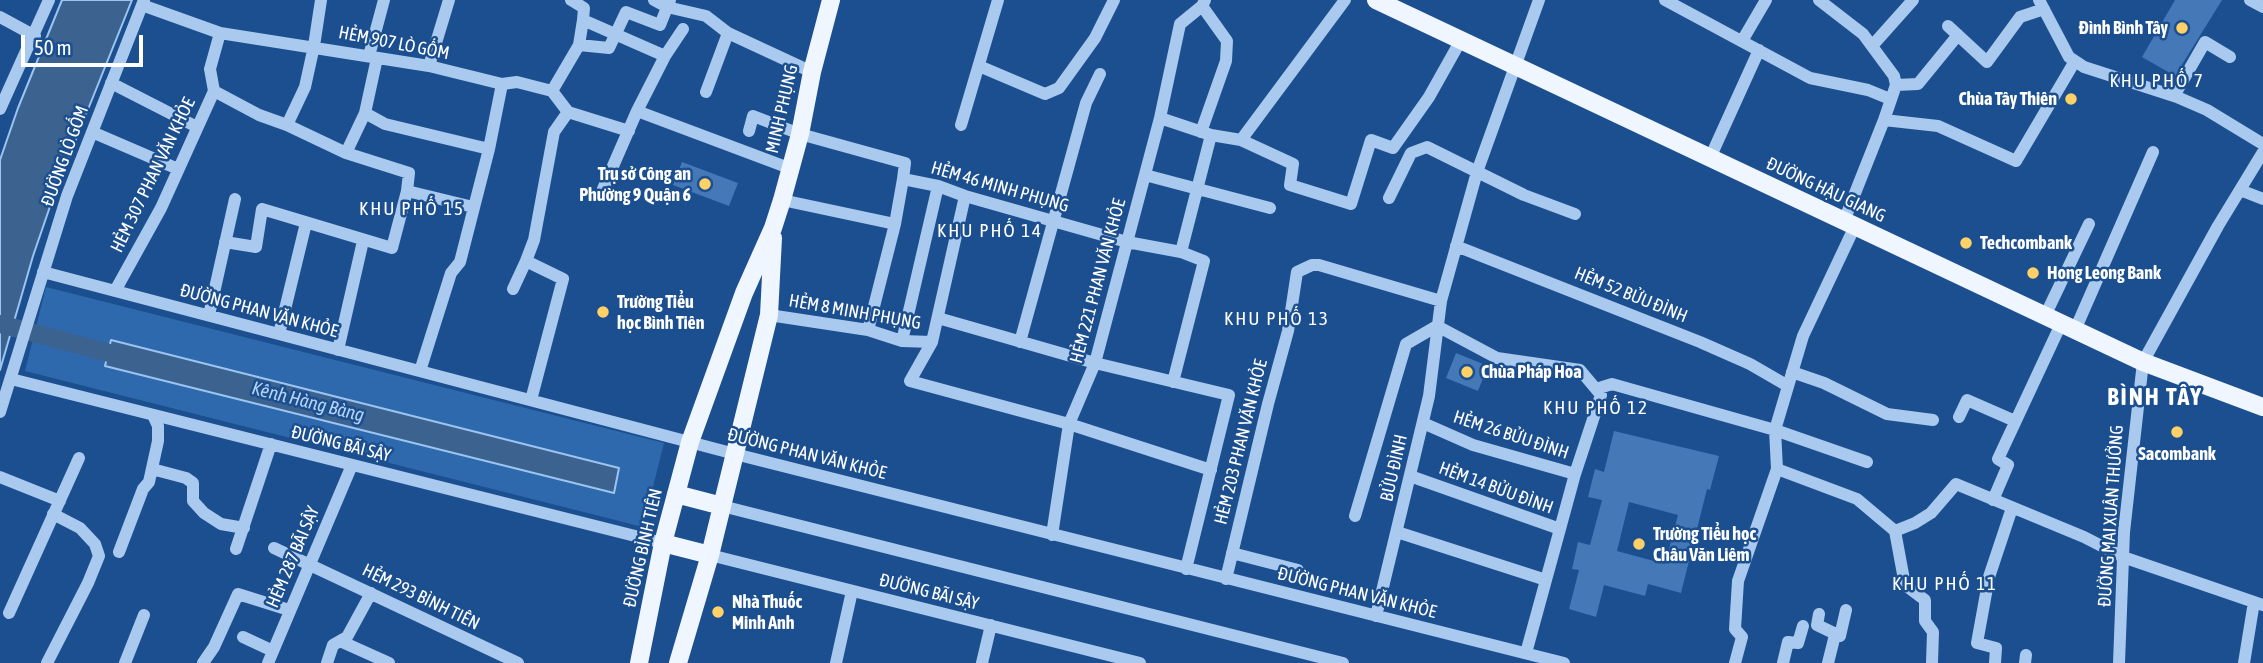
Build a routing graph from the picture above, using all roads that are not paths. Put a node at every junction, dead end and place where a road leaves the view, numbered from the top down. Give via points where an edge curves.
1 (49, 0) edge
2 (321, 0) edge
3 (384, 0) edge
4 (449, 0) edge
5 (571, 0) edge
6 (654, 0) edge
7 (831, 0) edge
8 (998, 0) edge
9 (1114, 0) edge
10 (1345, 0) edge
11 (1376, 0) edge
12 (1539, 0) edge
13 (1665, 0) edge
14 (1766, 0) edge
15 (1819, 0) edge
16 (1913, 0) edge
17 (2250, 0) edge
18 (143, 3) edge
19 (1203, 3) edge
20 (669, 4) edge
21 (1834, 5) edge
22 (2042, 5) edge
23 (2263, 8) edge
24 (0, 17) edge
25 (583, 20) junction
26 (682, 29) dead end
27 (220, 33) junction
28 (728, 33) junction
29 (616, 34) junction
30 (35, 36) junction
31 (1461, 40) junction
32 (1742, 41) junction
33 (579, 45) junction
34 (314, 46) junction
35 (1872, 46) junction
36 (1759, 50) junction
37 (665, 56) junction
38 (373, 57) junction
39 (2230, 57) dead end
40 (2076, 61) junction
41 (1514, 65) junction
42 (429, 66) junction
43 (979, 66) junction
44 (812, 72) junction
45 (1100, 74) dead end
46 (111, 83) junction
47 (502, 84) junction
48 (1896, 85) junction
49 (214, 91) junction
50 (552, 91) junction
51 (706, 92) dead end
52 (2174, 96) junction
53 (1890, 100) junction
54 (0, 109) edge
55 (637, 111) junction
56 (568, 112) junction
57 (365, 113) junction
58 (1160, 118) junction
59 (1884, 120) junction
60 (287, 125) junction
61 (961, 125) dead end
62 (197, 127) junction
63 (629, 131) junction
64 (749, 131) dead end
65 (92, 132) junction
66 (1206, 133) junction
67 (800, 134) junction
68 (1241, 140) junction
69 (2263, 144) edge
70 (489, 149) junction
71 (2153, 152) dead end
72 (2263, 152) edge
73 (346, 153) junction
74 (1710, 158) junction
75 (789, 168) junction
76 (178, 169) junction
77 (1477, 172) junction
78 (1144, 175) junction
79 (903, 179) junction
80 (938, 186) junction
81 (603, 189) dead end
82 (1197, 190) junction
83 (2240, 190) junction
84 (407, 191) junction
85 (965, 196) junction
86 (1389, 198) dead end
87 (2263, 198) edge
88 (235, 199) dead end
89 (782, 200) junction
90 (473, 207) junction
91 (1270, 208) dead end
92 (1575, 214) dead end
93 (1053, 221) junction
94 (306, 223) junction
95 (2089, 223) dead end
96 (895, 224) junction
97 (1849, 224) junction
98 (773, 228) junction
99 (363, 241) junction
100 (225, 242) junction
101 (1127, 242) junction
102 (1456, 246) junction
103 (1181, 252) junction
104 (526, 261) junction
105 (43, 272) junction
106 (513, 289) dead end
107 (115, 291) junction
108 (1441, 301) junction
109 (209, 315) junction
110 (769, 315) junction
111 (938, 318) junction
112 (2060, 323) junction
113 (1437, 326) junction
114 (868, 330) junction
115 (279, 334) junction
116 (902, 341) junction
117 (932, 342) junction
118 (1020, 342) junction
119 (338, 350) junction
120 (2143, 362) junction
121 (1095, 363) junction
122 (420, 371) junction
123 (1792, 372) junction
124 (11, 379) junction
125 (1174, 382) junction
126 (1788, 386) junction
127 (1596, 389) junction
128 (531, 400) junction
129 (2263, 407) edge
130 (0, 412) edge
131 (153, 415) junction
132 (1959, 417) dead end
133 (1933, 420) dead end
134 (2015, 421) junction
135 (1423, 423) junction
136 (1069, 424) junction
137 (1775, 430) junction
138 (690, 442) junction
139 (271, 444) junction
140 (735, 454) junction
141 (79, 458) dead end
142 (1867, 462) dead end
143 (352, 465) junction
144 (152, 469) junction
145 (1777, 469) junction
146 (1210, 470) junction
147 (1575, 474) junction
148 (1410, 476) junction
149 (0, 477) edge
150 (677, 495) junction
151 (1993, 500) junction
152 (60, 501) junction
153 (722, 506) junction
154 (2012, 508) junction
155 (53, 514) junction
156 (1355, 516) dead end
157 (244, 528) junction
158 (1560, 529) junction
159 (1895, 531) junction
160 (1397, 532) junction
161 (1052, 535) junction
162 (663, 543) junction
163 (274, 548) dead end
164 (236, 549) dead end
165 (119, 552) dead end
166 (1232, 553) junction
167 (710, 555) junction
168 (2123, 556) junction
169 (309, 563) junction
170 (1186, 569) junction
171 (1298, 570) dead end
172 (1226, 579) junction
173 (1546, 580) junction
174 (852, 590) junction
175 (371, 593) junction
176 (2258, 604) edge
177 (289, 610) junction
178 (1846, 610) dead end
179 (9, 613) dead end
180 (1819, 614) dead end
181 (144, 615) dead end
182 (1376, 616) junction
183 (991, 625) junction
184 (1803, 626) dead end
185 (1835, 635) junction
186 (243, 638) dead end
187 (340, 641) junction
188 (1526, 653) junction
189 (270, 657) edge
190 (1098, 658) edge
191 (47, 663) edge
192 (125, 663) edge
193 (203, 663) edge
194 (327, 663) edge
195 (389, 663) edge
196 (518, 663) edge
197 (639, 663) edge
198 (678, 663) edge
199 (836, 663) edge
200 (982, 663) edge
201 (1140, 663) edge
202 (1343, 663) edge
203 (1564, 663) edge
204 (1735, 663) edge
205 (1783, 663) edge
206 (1828, 663) edge
207 (1932, 663) edge
208 (1995, 663) edge
209 (2119, 663) edge
210 (2244, 663) edge

1 - 30 street
2 - 34 street
3 - 38 street
4 - 42 street
5 - 25 street via 584,8
6 - 20 street
7 - 44 main road, MINH PHỤNG
8 - 43 street
9 - 43 street via 1095,38 1059,88 1045,94
10 - 68 street
11 - 31 main road, ĐƯỜNG HẬU GIANG
12 - 41 street, BỬU ĐÌNH
13 - 32 street
14 - 32 street
15 - 21 street
16 - 35 street
17 - 23 street
18 - 27 street, HẺM 907 LÒ GỐM
18 - 46 street, ĐƯỜNG LÒ GỐM
19 - 58 street, HẺM 221 PHAN VĂN KHỎE via 1180,24
19 - 66 street via 1227,41
20 - 28 street via 706,16
20 - 29 street via 660,25 626,12
21 - 35 street
22 - 40 street via 2069,57
22 - 48 street via 2020,17 1987,62 1953,31 1918,84
24 - 30 street
25 - 29 street
25 - 33 street
26 - 37 street
27 - 34 street, HẺM 907 LÒ GỐM
27 - 49 street, HẺM 307 PHAN VĂN KHỎE via 210,69
28 - 44 street
28 - 51 street
29 - 33 street via 608,48
29 - 37 street
30 - 54 street
31 - 41 main road, ĐƯỜNG HẬU GIANG
31 - 68 street via 1393,148 1371,140 1350,204 1290,185 1293,164
32 - 36 street
33 - 50 street
34 - 38 street, HẺM 907 LÒ GỐM
34 - 60 street via 305,87
35 - 48 street
36 - 53 street via 1810,78 1868,90
36 - 74 street
37 - 55 street
38 - 42 street, HẺM 907 LÒ GỐM
38 - 57 street
39 - 52 street via 2205,42
40 - 52 street
40 - 59 street via 2016,161 1938,126
41 - 74 main road, ĐƯỜNG HẬU GIANG
41 - 77 street, BỬU ĐÌNH
42 - 47 street, HẺM 907 LÒ GỐM
43 - 61 street
44 - 67 main road, MINH PHỤNG
45 - 93 street via 1086,103
46 - 62 street
46 - 65 street, ĐƯỜNG LÒ GỐM
47 - 50 street, HẺM 907 LÒ GỐM via 517,82
47 - 70 street
48 - 53 street
49 - 60 street
49 - 62 street, HẺM 307 PHAN VĂN KHỎE
50 - 56 street
52 - 69 street
53 - 59 street
55 - 63 street
55 - 75 street
56 - 63 street
56 - 104 street via 554,132
57 - 70 street via 385,124
57 - 73 street
58 - 66 street
58 - 78 street, HẺM 221 PHAN VĂN KHỎE
59 - 97 street
60 - 73 street
62 - 76 street, HẺM 307 PHAN VĂN KHỎE
63 - 81 street
64 - 67 street via 753,116
65 - 76 street
65 - 105 street, ĐƯỜNG LÒ GỐM
66 - 68 street
66 - 82 street
67 - 75 main road, MINH PHỤNG
67 - 79 street, HẺM 46 MINH PHỤNG via 905,163
70 - 90 street
71 - 112 street
72 - 83 street, ĐƯỜNG MAI XUÂN THƯỞNG
73 - 84 street via 409,173
74 - 97 main road, ĐƯỜNG HẬU GIANG
75 - 89 main road, MINH PHỤNG
76 - 107 street, HẺM 307 PHAN VĂN KHỎE
77 - 86 street via 1427,147 1411,153
77 - 92 street
77 - 102 street, BỬU ĐÌNH
78 - 82 street
78 - 101 street, HẺM 221 PHAN VĂN KHỎE
79 - 80 street, HẺM 46 MINH PHỤNG
79 - 96 street
80 - 85 street, HẺM 46 MINH PHỤNG
80 - 116 street
82 - 91 street
82 - 103 street
83 - 87 street
83 - 120 street, ĐƯỜNG MAI XUÂN THƯỞNG
84 - 90 street
84 - 99 street via 392,248
85 - 93 street, HẺM 46 MINH PHỤNG
85 - 111 street
88 - 100 street
89 - 96 street
89 - 98 main road, MINH PHỤNG
90 - 122 street via 460,262 451,273
93 - 101 street, HẺM 46 MINH PHỤNG
93 - 118 street
94 - 99 street
94 - 100 street via 262,209 256,247
94 - 115 street
95 - 112 street
96 - 114 street
97 - 112 main road, ĐƯỜNG HẬU GIANG
97 - 123 street
98 - 110 main road, MINH PHỤNG
98 - 138 main road, MINH PHỤNG via 744,293
99 - 119 street
100 - 109 street
101 - 103 street, HẺM 46 MINH PHỤNG
101 - 121 street, HẺM 221 PHAN VĂN KHỎE
102 - 108 street, BỬU ĐÌNH
102 - 126 street, HẺM 52 BỬU ĐÌNH via 1700,342
103 - 125 street, HẺM 46 MINH PHỤNG via 1204,261
104 - 106 street
104 - 128 street via 563,279
105 - 107 street, ĐƯỜNG PHAN VĂN KHỎE
105 - 124 street, ĐƯỜNG LÒ GỐM
107 - 109 street, ĐƯỜNG PHAN VĂN KHỎE
108 - 113 street, BỬU ĐÌNH
108 - 166 street, HẺM 203 PHAN VĂN KHỎE via 1319,265 1297,272 1288,331
109 - 115 street, ĐƯỜNG PHAN VĂN KHỎE
110 - 114 street, HẺM 8 MINH PHỤNG
110 - 140 main road, MINH PHỤNG
111 - 117 street
111 - 118 street
112 - 120 main road, ĐƯỜNG HẬU GIANG
112 - 134 street
113 - 127 street via 1497,358 1580,370
113 - 135 street, BỬU ĐÌNH
113 - 156 street, BỬU ĐÌNH via 1406,344
114 - 116 street, HẺM 8 MINH PHỤNG
115 - 119 street, ĐƯỜNG PHAN VĂN KHỎE
116 - 117 street, HẺM 8 MINH PHỤNG
117 - 136 street, HẺM 8 MINH PHỤNG via 910,381
118 - 121 street
119 - 122 street, ĐƯỜNG PHAN VĂN KHỎE
120 - 129 main road, ĐƯỜNG HẬU GIANG
120 - 168 street, ĐƯỜNG MAI XUÂN THƯỞNG
121 - 125 street
121 - 136 street, HẺM 221 PHAN VĂN KHỎE
122 - 128 street, ĐƯỜNG PHAN VĂN KHỎE
123 - 126 street
123 - 133 street via 1887,414
124 - 130 street, ĐƯỜNG LÒ GỐM
124 - 131 street, ĐƯỜNG BÃI SẬY
125 - 146 street via 1229,395
126 - 137 street
127 - 137 street via 1612,384
127 - 147 street via 1601,394
128 - 138 street, ĐƯỜNG PHAN VĂN KHỎE
131 - 139 street, ĐƯỜNG BÃI SẬY
131 - 144 street via 158,441
132 - 134 street via 1967,400
134 - 151 street via 1998,459 2008,465
135 - 147 street, HẺM 26 BỬU ĐÌNH via 1473,444
135 - 148 street, BỬU ĐÌNH
136 - 146 street
136 - 161 street, HẺM 221 PHAN VĂN KHỎE
137 - 142 street
137 - 145 street
138 - 140 street, ĐƯỜNG PHAN VĂN KHỎE
138 - 150 main road, ĐƯỜNG BÌNH TIÊN
139 - 143 street, ĐƯỜNG BÃI SẬY
139 - 157 street
140 - 153 main road
140 - 161 street, ĐƯỜNG PHAN VĂN KHỎE
141 - 152 street
143 - 162 street, ĐƯỜNG BÃI SẬY
143 - 169 street, HẺM 287 BÃI SẬY
144 - 157 street via 186,478 193,483 193,501 204,513 221,524
144 - 165 street
145 - 159 street via 1857,499
145 - 204 street via 1738,581 1735,629 1742,637
146 - 170 street
147 - 158 street, HẺM 26 BỬU ĐÌNH
148 - 158 street, HẺM 14 BỬU ĐÌNH
148 - 160 street, BỬU ĐÌNH
149 - 152 street
150 - 153 main road
150 - 162 main road, ĐƯỜNG BÌNH TIÊN
151 - 154 street
151 - 159 street via 1956,484 1931,513
152 - 155 street
153 - 167 main road
153 - 202 street
154 - 168 street
154 - 208 street via 1989,577 1977,643 1996,648
155 - 179 street
155 - 191 street via 79,528 95,544 99,556
157 - 164 street
158 - 173 street, HẺM 14 BỬU ĐÌNH
159 - 207 street via 1905,585 1925,600 1925,621 1933,632
160 - 173 street
160 - 182 street, BỬU ĐÌNH
161 - 170 street, ĐƯỜNG PHAN VĂN KHỎE
162 - 167 main road
162 - 197 main road, ĐƯỜNG BÌNH TIÊN
163 - 169 street, HẺM 293 BÌNH TIÊN
166 - 171 street
166 - 172 street, HẺM 203 PHAN VĂN KHỎE
167 - 174 street, ĐƯỜNG BÃI SẬY
167 - 198 main road
168 - 176 street
168 - 209 street, ĐƯỜNG MAI XUÂN THƯỞNG
169 - 175 street, HẺM 293 BÌNH TIÊN
169 - 177 street, HẺM 287 BÃI SẬY
170 - 172 street, ĐƯỜNG PHAN VĂN KHỎE
172 - 182 street, ĐƯỜNG PHAN VĂN KHỎE
173 - 188 street
174 - 183 street, ĐƯỜNG BÃI SẬY
174 - 199 street
175 - 187 street via 347,637
175 - 196 street, HẺM 293 BÌNH TIÊN
176 - 210 street
177 - 189 street, HẺM 287 BÃI SẬY
177 - 193 street via 238,594
178 - 185 street via 1840,636
180 - 185 street via 1816,625
181 - 192 street
182 - 188 street, ĐƯỜNG PHAN VĂN KHỎE
183 - 190 street, ĐƯỜNG BÃI SẬY
183 - 200 street
184 - 205 street via 1798,643 1788,642
185 - 206 street
186 - 189 street
187 - 194 street via 333,645
187 - 195 street
188 - 203 street, ĐƯỜNG PHAN VĂN KHỎE
190 - 201 street, ĐƯỜNG BÃI SẬY

